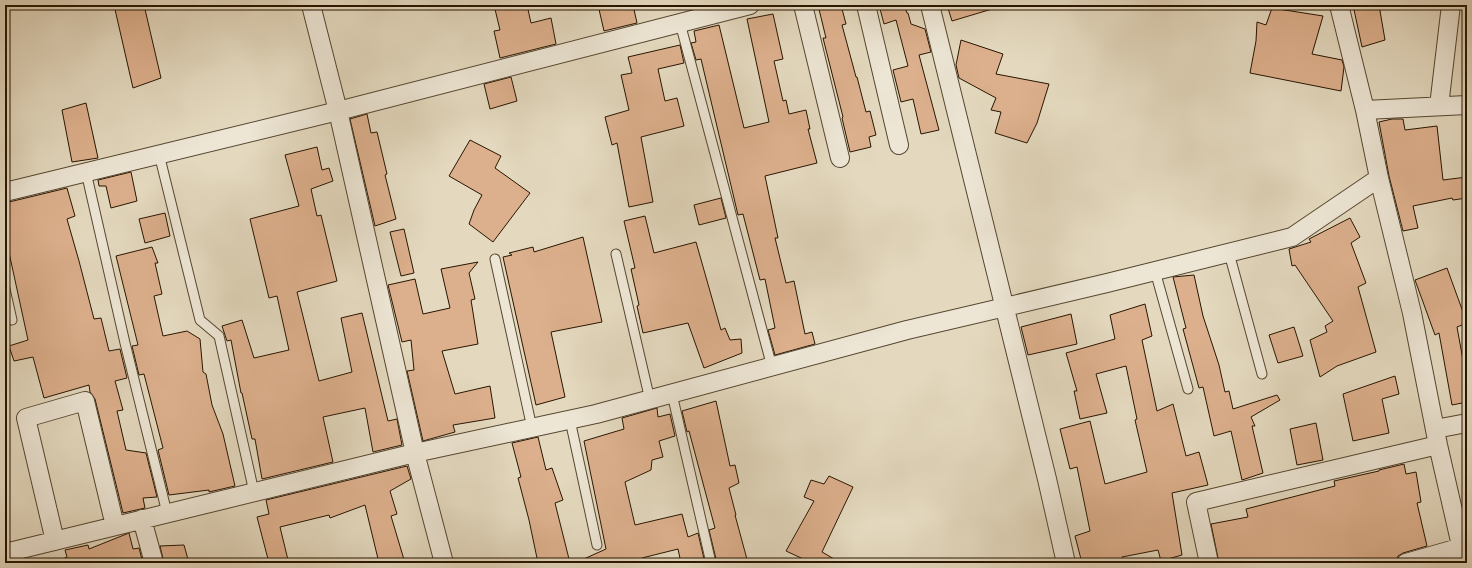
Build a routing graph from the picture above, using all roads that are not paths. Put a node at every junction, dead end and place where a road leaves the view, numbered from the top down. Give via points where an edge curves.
1 (312, 5) edge
2 (750, 5) edge
3 (803, 5) edge
4 (866, 5) edge
5 (930, 5) edge
6 (1339, 5) edge
7 (1451, 5) edge
8 (680, 23) junction
9 (1467, 105) edge
10 (1439, 106) junction
11 (1365, 110) junction
12 (338, 111) junction
13 (899, 145) dead end
14 (159, 154) junction
15 (840, 158) dead end
16 (86, 172) junction
17 (1379, 178) junction
18 (5, 192) edge
19 (1229, 253) junction
20 (616, 254) dead end
21 (495, 258) dead end
22 (1155, 271) junction
23 (5, 289) edge
24 (1004, 307) junction
25 (12, 320) dead end
26 (772, 367) junction
27 (1262, 374) dead end
28 (1188, 389) dead end
29 (672, 394) junction
30 (650, 400) junction
31 (570, 420) junction
32 (1467, 423) edge
33 (532, 428) junction
34 (1437, 437) junction
35 (415, 453) junction
36 (254, 492) junction
37 (167, 513) junction
38 (142, 519) junction
39 (115, 526) junction
40 (55, 541) junction
41 (596, 545) dead end
42 (5, 553) edge
43 (1464, 555) edge
44 (154, 563) edge
45 (444, 563) edge
46 (711, 563) edge
47 (1066, 563) edge
48 (1209, 563) edge
49 (1406, 563) edge

1 - 12 street
2 - 8 street
3 - 15 street
4 - 13 street
5 - 24 street
6 - 11 street
7 - 10 street
8 - 12 street
8 - 26 lane
9 - 10 street
10 - 11 street
11 - 17 street
12 - 14 street
12 - 35 street
14 - 16 street
14 - 36 lane via 200,320 219,336
16 - 18 street
16 - 37 lane
17 - 19 street via 1292,237
17 - 34 street via 1412,313
19 - 22 street
19 - 27 lane
20 - 30 lane
21 - 33 lane
22 - 24 street
22 - 28 lane
23 - 25 lane
24 - 26 street via 907,330
24 - 47 street
26 - 29 street
29 - 30 street
29 - 46 lane
30 - 31 street
31 - 33 street
31 - 41 lane
32 - 34 street
33 - 35 street
34 - 43 street
34 - 48 street via 1196,502
35 - 36 street
35 - 45 street
36 - 37 street
37 - 38 street
38 - 39 street
38 - 44 street
39 - 40 street
39 - 40 street via 85,401 26,418
40 - 42 street
43 - 49 street

